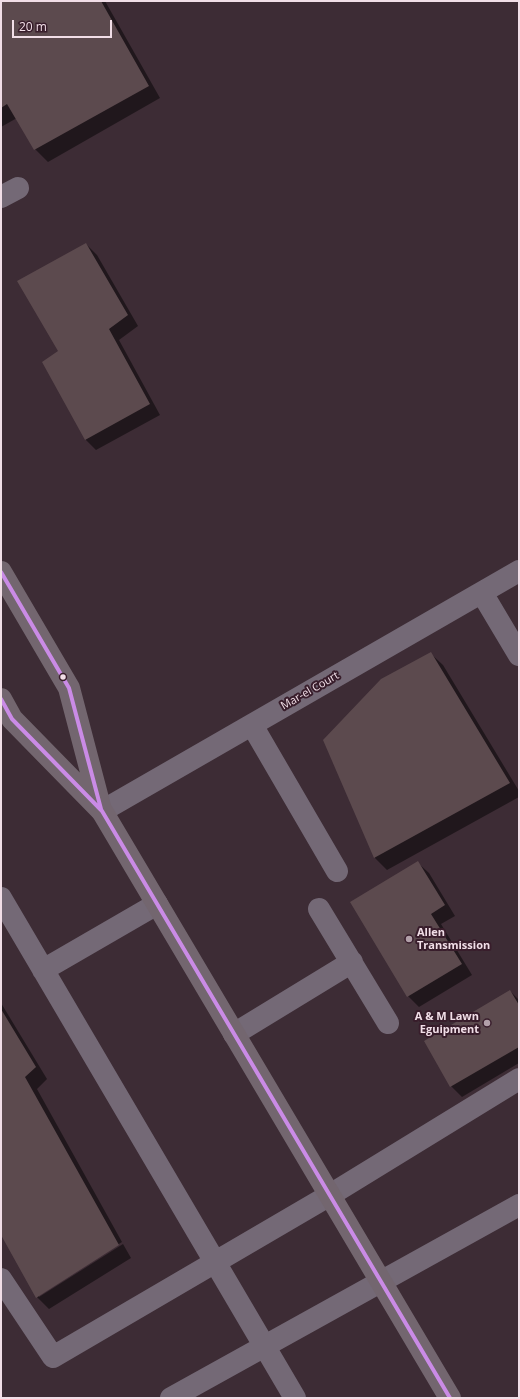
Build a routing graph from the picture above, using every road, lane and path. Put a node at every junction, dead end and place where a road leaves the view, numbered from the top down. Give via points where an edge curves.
1 (519, 571) edge
2 (1, 572) edge
3 (482, 593) junction
4 (519, 655) edge
5 (1, 699) edge
6 (7, 722) edge
7 (252, 725) junction
8 (102, 811) junction
9 (336, 871) dead end
10 (1, 898) edge
11 (157, 904) junction
12 (319, 909) dead end
13 (352, 962) junction
14 (43, 970) junction
15 (388, 1023) dead end
16 (234, 1034) junction
17 (519, 1079) edge
18 (330, 1195) junction
19 (519, 1206) edge
20 (214, 1262) junction
21 (1, 1279) edge
22 (382, 1282) junction
23 (264, 1345) junction
24 (171, 1398) edge
25 (295, 1398) edge
26 (450, 1398) edge

1 - 3 street, Mar-el Court
2 - 8 highway via 69,688
3 - 4 street
3 - 7 street, Mar-el Court
5 - 6 highway
6 - 8 highway
7 - 8 street, Mar-el Court
7 - 9 street
8 - 11 highway
10 - 14 street
11 - 14 street
11 - 16 highway
12 - 13 street
13 - 15 street
13 - 16 street
14 - 20 street
16 - 18 highway
17 - 18 street
18 - 20 street
18 - 22 highway
19 - 22 street
20 - 21 street via 53,1357
20 - 23 street
22 - 23 street
22 - 26 highway
23 - 24 street
23 - 25 street

